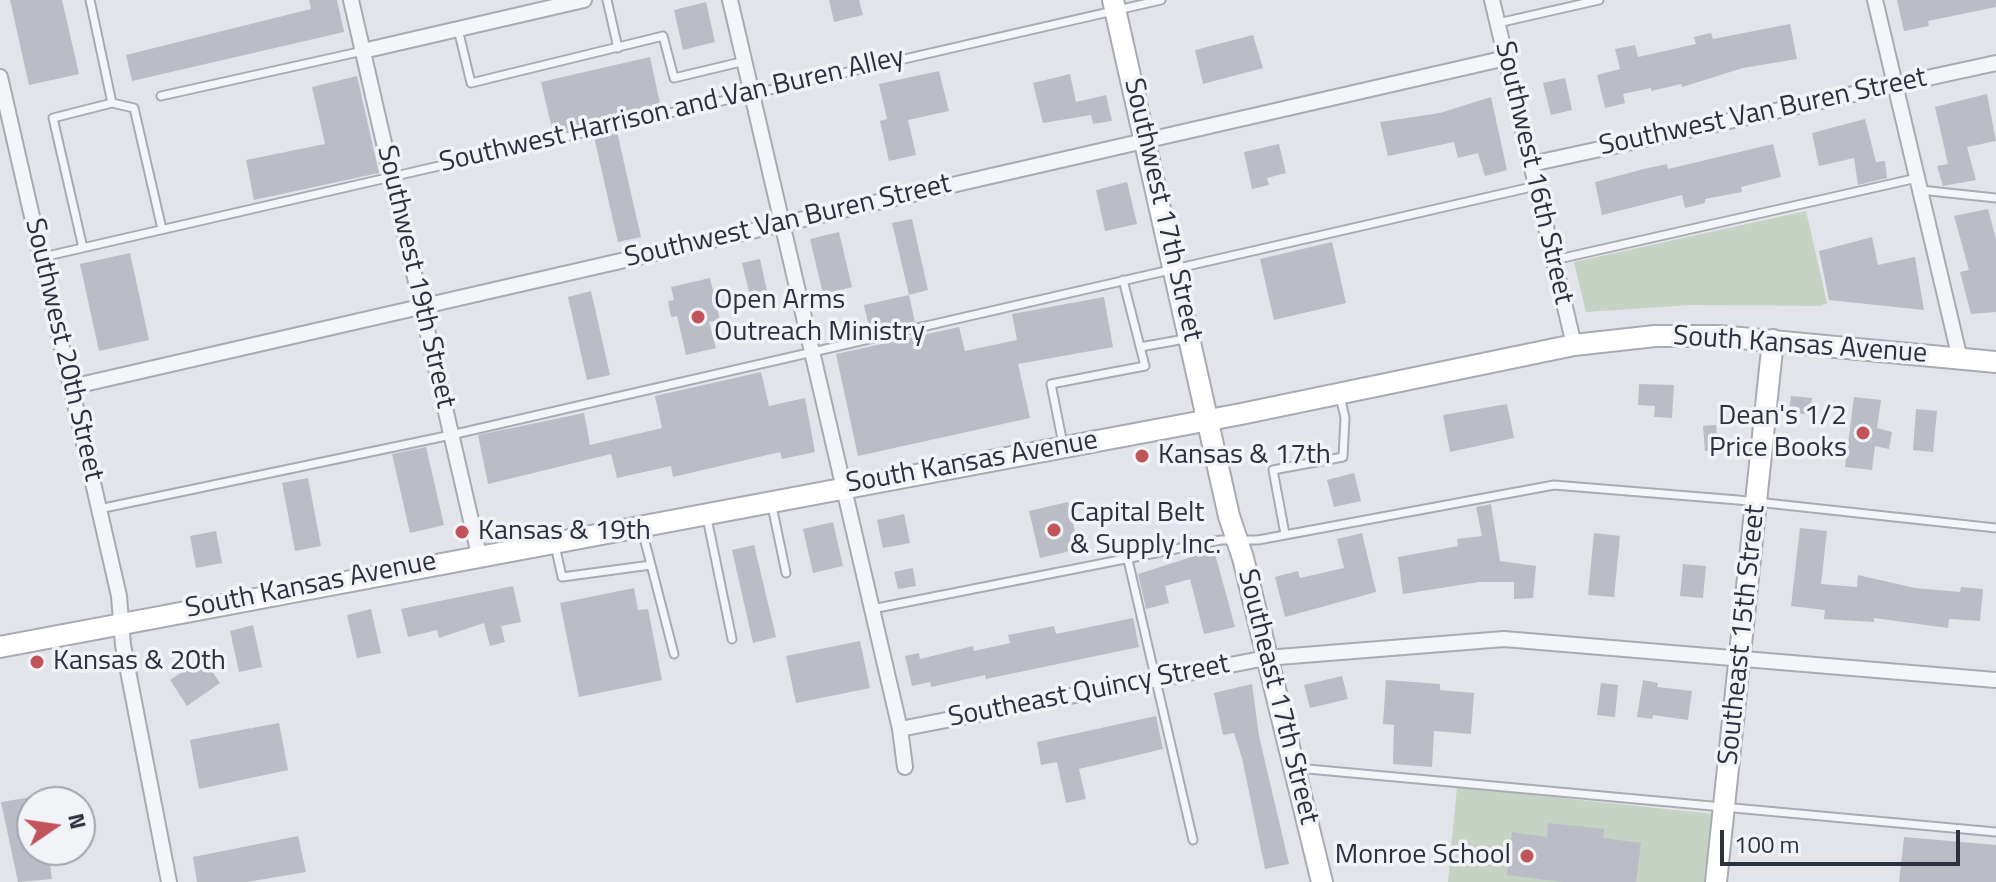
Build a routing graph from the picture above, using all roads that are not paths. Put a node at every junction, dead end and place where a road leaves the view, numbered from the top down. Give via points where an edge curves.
1 (90, 0) edge
2 (351, 0) edge
3 (584, 0) edge
4 (607, 0) edge
5 (730, 0) edge
6 (1161, 0) edge
7 (1492, 0) edge
8 (1599, 0) edge
9 (1875, 0) edge
10 (1114, 5) edge
11 (1498, 23) junction
12 (458, 29) junction
13 (618, 48) junction
14 (363, 51) junction
15 (1506, 58) junction
16 (745, 61) junction
17 (1996, 63) edge
18 (0, 77) edge
19 (1895, 84) junction
20 (753, 94) junction
21 (161, 96) dead end
22 (112, 103) junction
23 (6, 128) edge
24 (1145, 139) junction
25 (1531, 164) junction
26 (391, 175) junction
27 (1918, 184) junction
28 (1536, 186) junction
29 (1996, 198) edge
30 (783, 222) junction
31 (162, 229) junction
32 (83, 248) junction
33 (43, 257) junction
34 (1554, 260) junction
35 (1175, 268) junction
36 (1123, 280) junction
37 (422, 306) junction
38 (1192, 337) junction
39 (1773, 340) junction
40 (1574, 345) junction
41 (1140, 347) junction
42 (813, 349) junction
43 (1960, 359) junction
44 (1996, 362) edge
45 (71, 387) junction
46 (1340, 394) junction
47 (1211, 420) junction
48 (451, 435) junction
49 (1064, 446) junction
50 (844, 486) junction
51 (771, 500) junction
52 (1757, 504) junction
53 (99, 509) junction
54 (705, 512) junction
55 (641, 524) junction
56 (1996, 528) edge
57 (1285, 534) junction
58 (554, 540) junction
59 (1238, 540) junction
60 (479, 555) junction
61 (1128, 560) junction
62 (651, 565) junction
63 (786, 573) dead end
64 (872, 609) junction
65 (121, 623) junction
66 (732, 639) dead end
67 (0, 647) edge
68 (674, 654) dead end
69 (1741, 656) junction
70 (1266, 658) junction
71 (1156, 680) junction
72 (1996, 680) edge
73 (900, 729) junction
74 (905, 767) dead end
75 (1295, 768) junction
76 (1724, 808) junction
77 (1996, 832) edge
78 (1193, 840) dead end
79 (169, 882) edge
80 (1322, 882) edge
81 (1716, 882) edge

1 - 22 lane
2 - 14 street, Southwest 19th Street
3 - 12 street
4 - 13 lane
5 - 16 street
6 - 10 lane, Southwest Harrison and Van Buren Alley
7 - 11 street, Southwest 16th Street
8 - 11 lane
9 - 19 street
10 - 20 lane, Southwest Harrison and Van Buren Alley
10 - 24 main road, Southwest 17th Street
11 - 15 street, Southwest 16th Street
12 - 13 lane via 471,83
12 - 14 street
13 - 16 lane via 663,36 674,78
14 - 21 lane
14 - 26 street, Southwest 19th Street
15 - 24 street, Southwest Van Buren Street
15 - 25 street, Southwest 16th Street
16 - 20 street
17 - 19 street, Southwest Van Buren Street
18 - 23 street, Southwest 20th Street
19 - 25 street, Southwest Van Buren Street
19 - 27 street
20 - 26 lane, Southwest Harrison and Van Buren Alley
20 - 30 street
22 - 31 lane via 134,108
22 - 32 lane via 53,118
23 - 33 street, Southwest 20th Street
24 - 30 street, Southwest Van Buren Street
24 - 35 main road, Southwest 17th Street
25 - 28 street, Southwest 16th Street
26 - 31 lane, Southwest Harrison and Van Buren Alley
26 - 37 street, Southwest 19th Street
27 - 29 lane
27 - 34 lane
27 - 43 street
28 - 34 street, Southwest 16th Street
28 - 35 lane
30 - 37 street, Southwest Van Buren Street
30 - 42 street
31 - 32 lane, Southwest Harrison and Van Buren Alley
32 - 33 lane, Southwest Harrison and Van Buren Alley
33 - 45 street, Southwest 20th Street
34 - 40 street, Southwest 16th Street
35 - 36 lane
35 - 38 main road, Southwest 17th Street
36 - 41 lane
36 - 42 lane
37 - 45 street, Southwest Van Buren Street
37 - 48 street, Southwest 19th Street
38 - 41 lane
38 - 47 main road, Southwest 17th Street
39 - 40 main road, South Kansas Avenue via 1655,336
39 - 43 main road, South Kansas Avenue
39 - 52 main road, Southeast 15th Street
40 - 46 main road, South Kansas Avenue
41 - 49 lane via 1145,366 1051,384
42 - 48 lane
42 - 50 street
43 - 44 main road, South Kansas Avenue
45 - 53 street, Southwest 20th Street
46 - 47 main road, South Kansas Avenue
46 - 57 lane via 1343,457 1273,470
47 - 49 main road, South Kansas Avenue
47 - 59 main road, Southeast 17th Street
48 - 53 lane
48 - 60 street, Southwest 19th Street
49 - 50 main road, South Kansas Avenue
50 - 51 main road, South Kansas Avenue
50 - 64 street
51 - 54 main road, South Kansas Avenue
51 - 63 lane
52 - 56 lane
52 - 57 lane via 1554,485
52 - 69 main road, Southeast 15th Street
53 - 65 street, Southwest 20th Street
54 - 55 main road, South Kansas Avenue
54 - 66 lane
55 - 58 main road, South Kansas Avenue
55 - 62 lane
57 - 59 lane
58 - 60 main road, South Kansas Avenue
58 - 62 lane via 562,577
59 - 61 lane
59 - 70 main road, Southeast 17th Street
60 - 65 main road, South Kansas Avenue
61 - 64 lane
61 - 71 lane
62 - 68 lane
64 - 73 street
65 - 67 main road, South Kansas Avenue
65 - 79 street, Southwest 20th Street
69 - 70 street, Southeast Quincy Street via 1504,639
69 - 72 street, Southeast Quincy Street
69 - 76 main road, Southeast 15th Street
70 - 71 street, Southeast Quincy Street
70 - 75 main road, Southeast 17th Street
71 - 73 street, Southeast Quincy Street
71 - 78 lane
73 - 74 street
75 - 76 lane
75 - 80 main road, Southeast 17th Street
76 - 77 lane
76 - 81 main road, Southeast 15th Street

